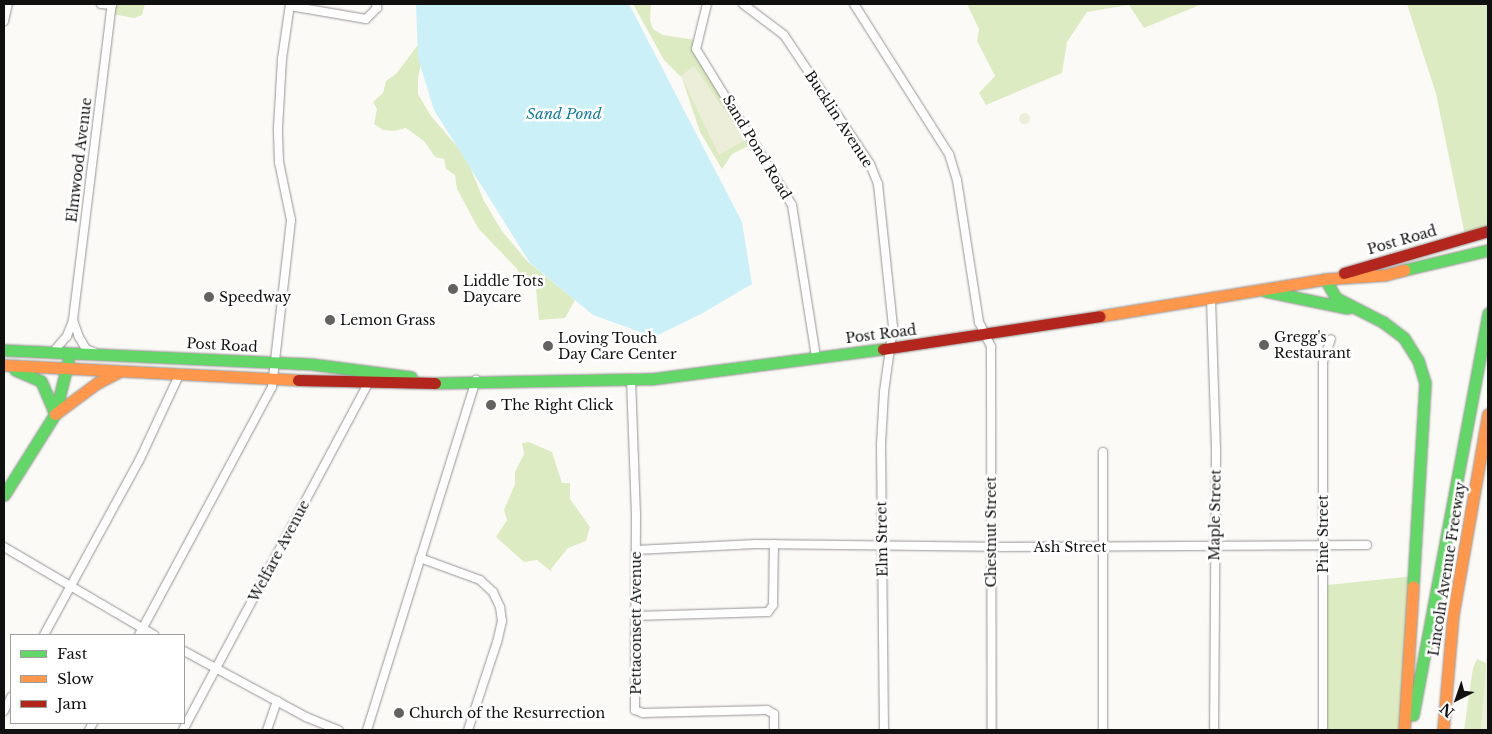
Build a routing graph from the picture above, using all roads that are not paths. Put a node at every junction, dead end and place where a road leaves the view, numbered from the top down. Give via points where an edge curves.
1 (8, 4) edge
2 (101, 4) edge
3 (112, 4) edge
4 (376, 4) edge
5 (707, 4) edge
6 (743, 4) edge
7 (854, 4) edge
8 (290, 5) edge
9 (4, 21) edge
10 (1488, 231) edge
11 (1488, 250) edge
12 (1325, 280) junction
13 (1265, 291) junction
14 (1211, 299) junction
15 (1363, 312) junction
16 (1488, 313) edge
17 (73, 320) junction
18 (985, 334) junction
19 (1331, 340) dead end
20 (891, 348) junction
21 (4, 350) edge
22 (50, 353) junction
23 (69, 355) junction
24 (100, 355) junction
25 (816, 357) junction
26 (275, 363) junction
27 (4, 365) edge
28 (68, 369) junction
29 (372, 370) junction
30 (122, 371) junction
31 (180, 373) junction
32 (273, 378) junction
33 (632, 379) junction
34 (476, 380) junction
35 (438, 382) junction
36 (369, 384) junction
37 (55, 414) junction
38 (1488, 414) edge
39 (1104, 452) dead end
40 (4, 495) edge
41 (774, 544) junction
42 (1367, 545) dead end
43 (882, 546) junction
44 (991, 547) junction
45 (1103, 547) junction
46 (1214, 547) junction
47 (1323, 547) junction
48 (4, 548) edge
49 (636, 550) junction
50 (420, 558) junction
51 (68, 588) junction
52 (635, 616) junction
53 (141, 632) edge
54 (45, 634) edge
55 (185, 653) edge
56 (216, 669) junction
57 (10, 699) edge
58 (277, 701) junction
59 (4, 711) edge
60 (183, 730) edge
61 (267, 730) edge
62 (338, 730) edge
63 (367, 730) edge
64 (468, 730) edge
65 (774, 730) edge
66 (884, 730) edge
67 (992, 730) edge
68 (1103, 730) edge
69 (1214, 730) edge
70 (1323, 730) edge
71 (1404, 730) edge
72 (1411, 730) edge
73 (1443, 730) edge

1 - 9 street
2 - 3 street
3 - 17 street, Elmwood Avenue
4 - 8 street via 377,8 366,19
5 - 25 street, Sand Pond Road via 696,49 792,205
6 - 20 street, Bucklin Avenue via 784,36 870,164 878,184 892,294
7 - 18 street, Chestnut Street via 949,154 957,180 979,322
8 - 26 street via 282,59 278,128 279,162 291,220
10 - 12 main road, Post Road
11 - 12 main road, Post Road via 1385,275
12 - 13 main road, Post Road
12 - 15 main road via 1336,298
13 - 14 main road, Post Road
13 - 15 main road
14 - 18 main road, Post Road
14 - 46 street, Maple Street via 1215,401
15 - 71 main road via 1404,338 1418,360 1425,384
16 - 72 main road
17 - 22 street, Elmwood Avenue via 59,349
17 - 24 street via 86,348
18 - 20 main road, Post Road
18 - 44 street, Chestnut Street via 991,351
19 - 47 street, Pine Street via 1323,362
20 - 25 main road, Post Road
20 - 43 street, Elm Street via 883,411
21 - 22 main road, Post Road
22 - 23 main road, Post Road
23 - 24 main road, Post Road
23 - 28 main road
24 - 26 main road, Post Road
25 - 33 main road, Post Road
26 - 29 main road, Post Road
26 - 32 street
27 - 28 main road, Post Road
27 - 37 main road via 42,381
28 - 30 main road, Post Road
28 - 37 main road
29 - 35 main road, Post Road
29 - 36 street, Welfare Avenue
30 - 31 main road, Post Road
30 - 37 main road via 97,383
31 - 32 main road, Post Road
31 - 51 street via 139,461
32 - 36 main road, Post Road
32 - 53 street via 242,447
33 - 34 main road, Post Road
33 - 49 street, Pettaconsett Avenue
34 - 35 main road, Post Road
34 - 50 street
35 - 36 main road, Post Road
36 - 56 street, Welfare Avenue
37 - 40 main road
38 - 73 main road, Lincoln Avenue Freeway via 1453,614
39 - 45 street
41 - 43 street, Ash Street
41 - 49 street, Ash Street
41 - 52 street via 773,605 768,612
42 - 47 street, Ash Street
43 - 44 street, Ash Street
43 - 66 street, Elm Street
44 - 45 street, Ash Street
44 - 67 street, Chestnut Street
45 - 46 street, Ash Street
45 - 68 street
46 - 47 street, Ash Street
46 - 69 street, Maple Street
47 - 70 street, Pine Street
48 - 51 street
49 - 52 street, Pettaconsett Avenue
50 - 63 street
50 - 64 street via 480,580 493,592 500,607 502,621 497,642
51 - 53 street
51 - 54 street
52 - 65 street, Pettaconsett Avenue via 635,710 643,713 767,710 774,714
55 - 56 street
56 - 58 street
56 - 60 street, Welfare Avenue
57 - 59 street
58 - 61 street
58 - 62 street

